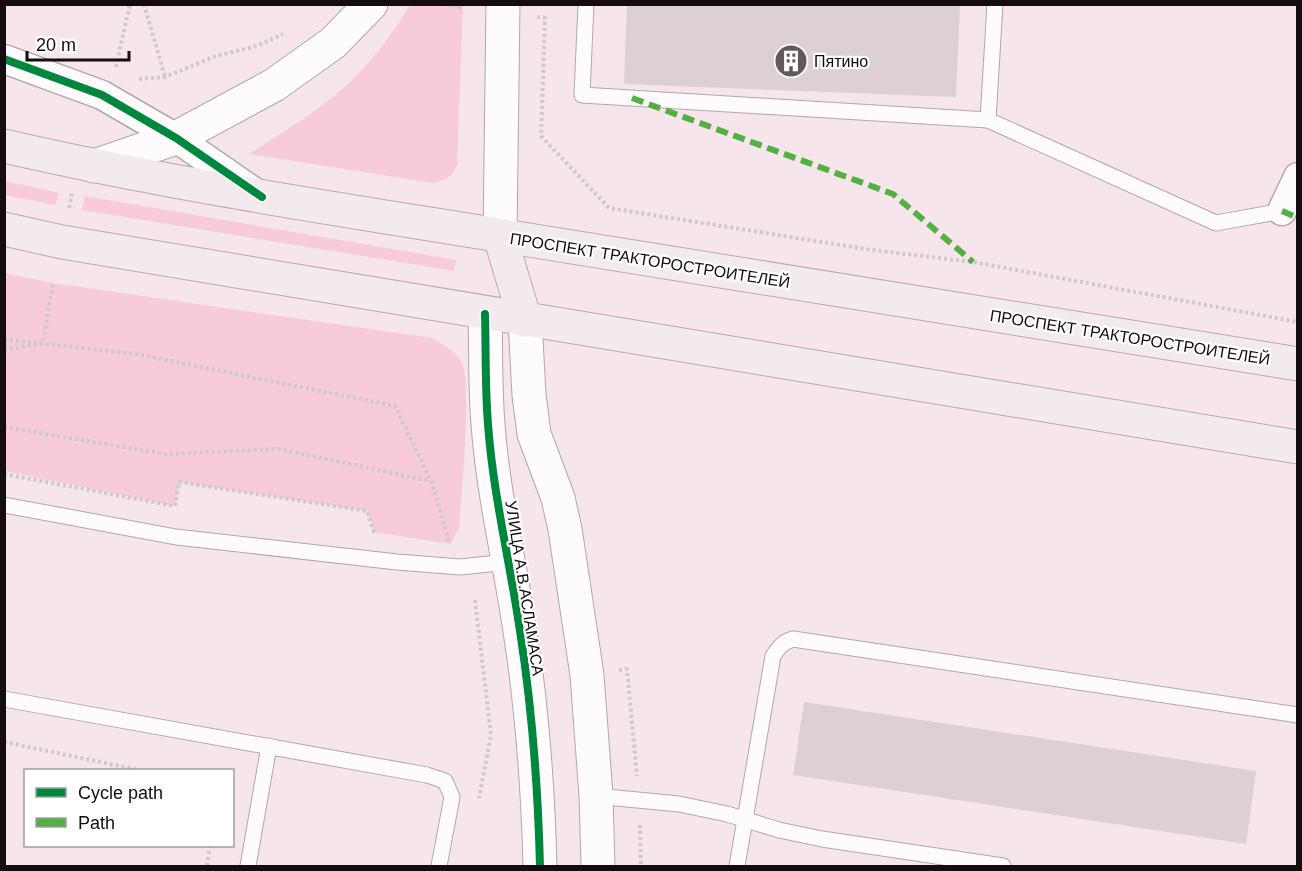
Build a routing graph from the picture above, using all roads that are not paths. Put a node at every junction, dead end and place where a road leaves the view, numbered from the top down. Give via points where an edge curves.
1 (371, 4) edge
2 (586, 4) edge
3 (995, 4) edge
4 (518, 10) edge
5 (4, 59) edge
6 (988, 120) junction
7 (176, 138) junction
8 (4, 146) edge
9 (94, 166) junction
10 (1298, 177) edge
11 (262, 197) junction
12 (1282, 211) joint
13 (4, 229) edge
14 (500, 236) junction
15 (486, 314) junction
16 (525, 320) junction
17 (1298, 364) edge
18 (1298, 447) edge
19 (4, 505) edge
20 (508, 562) junction
21 (4, 699) edge
22 (1298, 715) edge
23 (269, 746) junction
24 (596, 796) junction
25 (745, 820) junction
26 (248, 867) edge
27 (439, 867) edge
28 (540, 867) edge
29 (598, 867) edge
30 (737, 867) edge
31 (1003, 867) edge

1 - 7 street via 333,43 274,86
2 - 6 lane via 582,95
3 - 6 lane
4 - 14 street
5 - 7 street via 102,95
6 - 12 lane via 1216,223
7 - 9 street
7 - 11 street
8 - 9 main road, ПРОСПЕКТ ТРАКТОРОСТРОИТЕЛЕЙ
9 - 11 main road, ПРОСПЕКТ ТРАКТОРОСТРОИТЕЛЕЙ
10 - 12 street
11 - 14 main road, ПРОСПЕКТ ТРАКТОРОСТРОИТЕЛЕЙ
13 - 15 main road
14 - 15 main road
14 - 16 main road
14 - 17 main road, ПРОСПЕКТ ТРАКТОРОСТРОИТЕЛЕЙ
15 - 16 main road
15 - 20 street, УЛИЦА А.В.АСЛАМАСА via 488,423
16 - 18 main road
16 - 24 street via 534,434 558,498 587,675
19 - 20 lane via 176,537 373,560 460,567
20 - 28 street, УЛИЦА А.В.АСЛАМАСА via 528,684
21 - 23 lane
22 - 25 lane via 793,639 785,641 773,656
23 - 26 lane
23 - 27 lane via 427,775 446,782 452,797
24 - 25 lane via 694,806
24 - 29 street
25 - 30 lane
25 - 31 lane via 822,839

